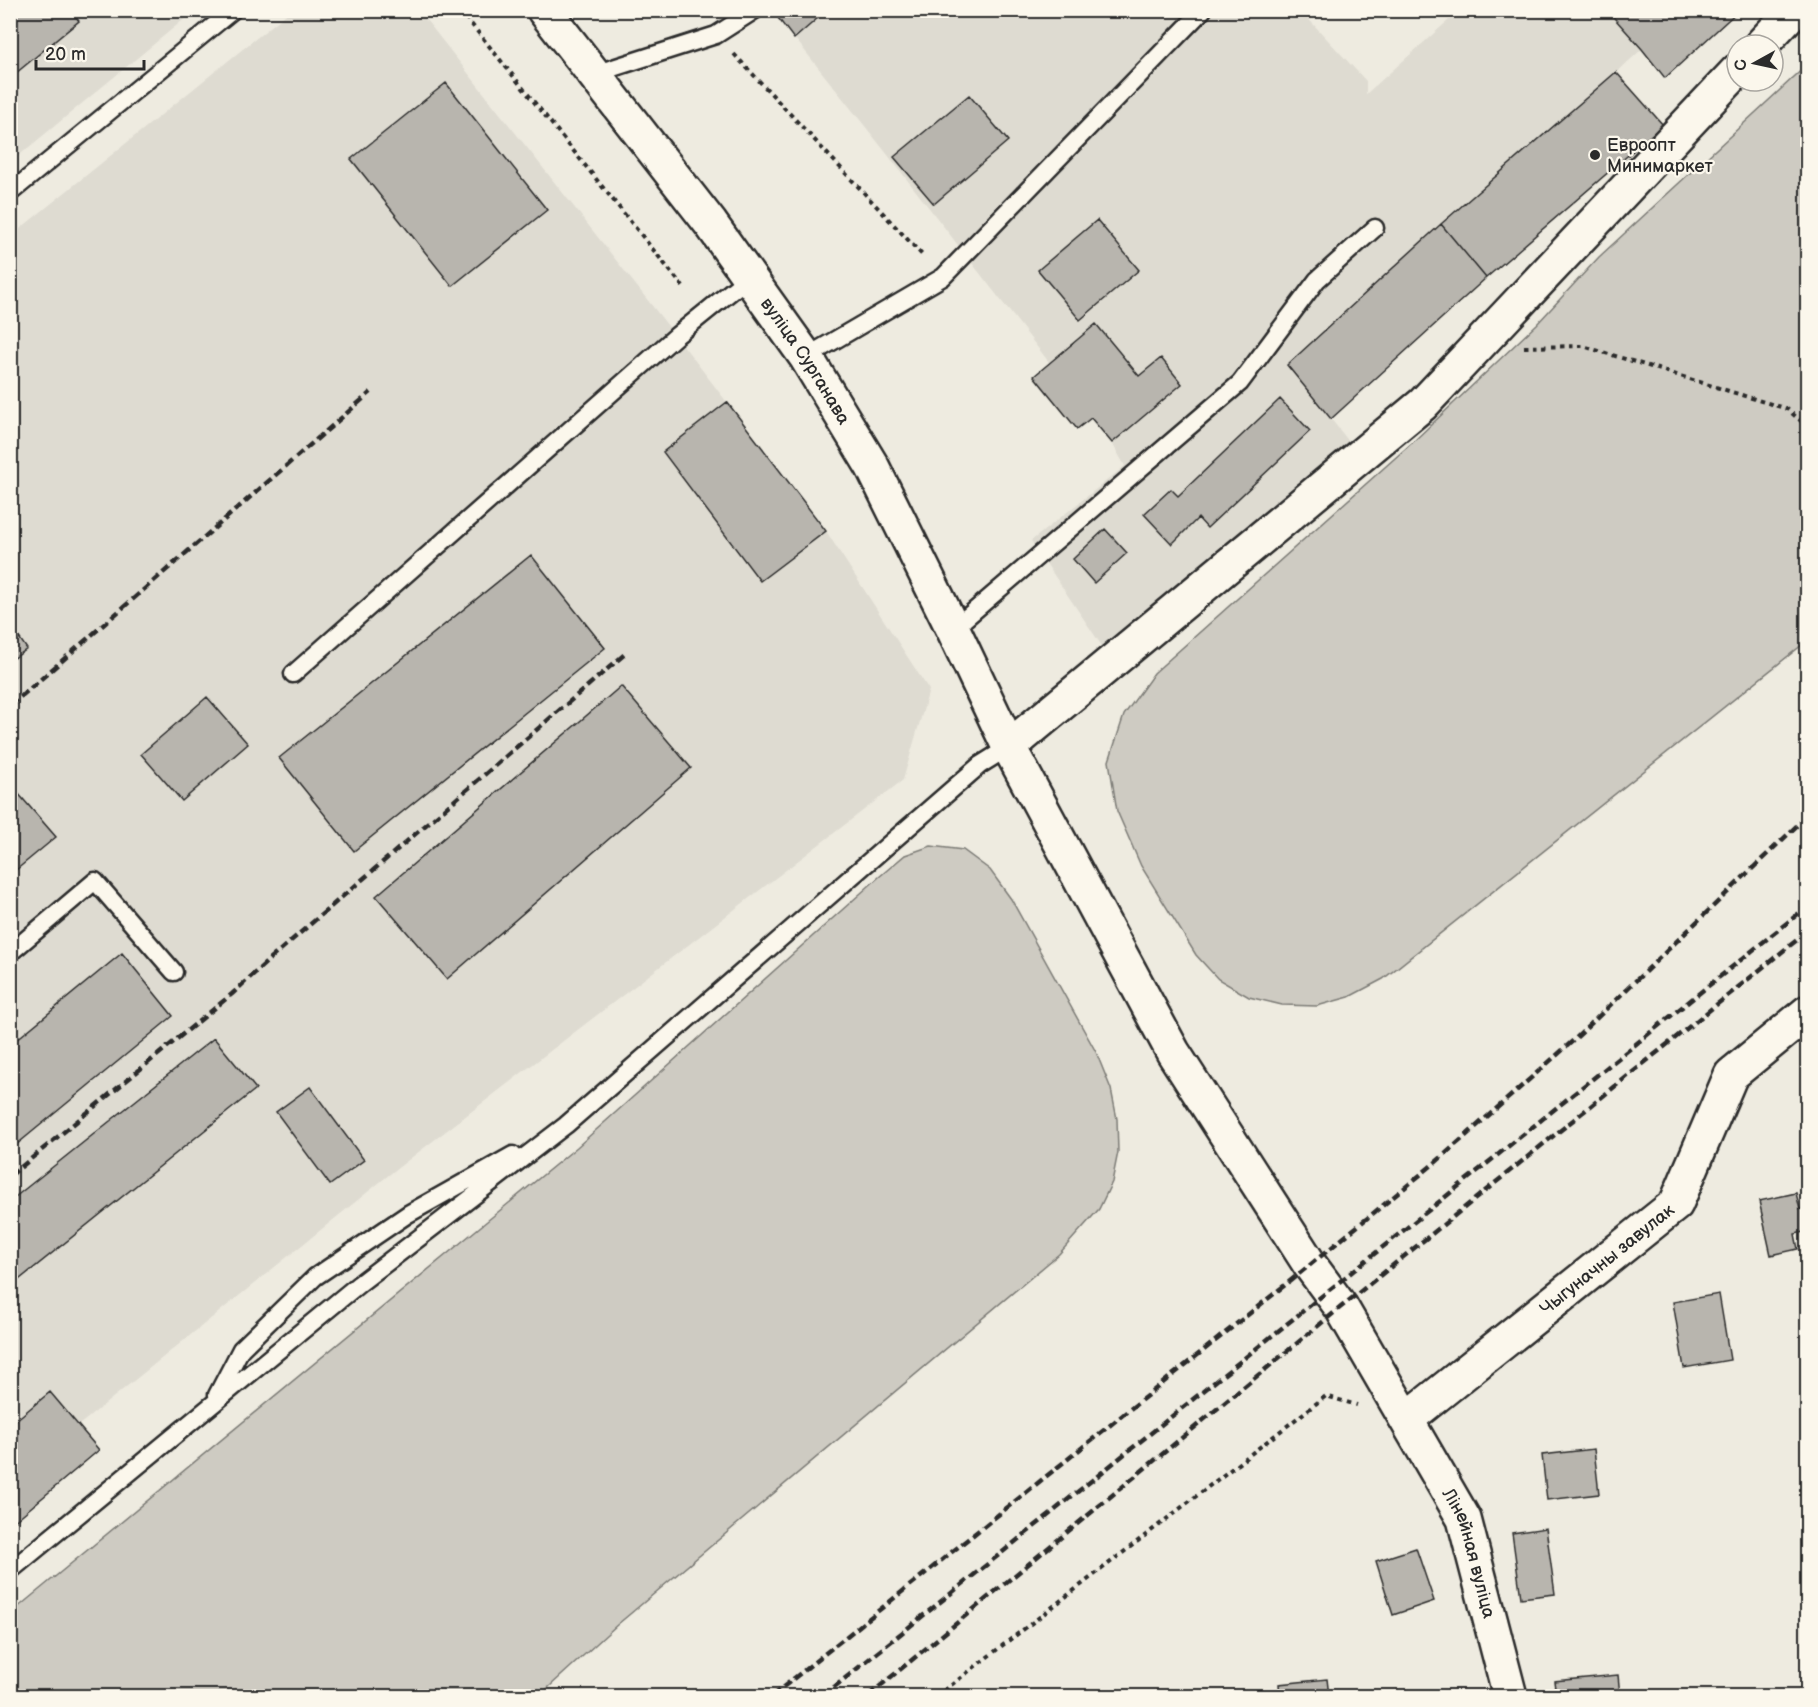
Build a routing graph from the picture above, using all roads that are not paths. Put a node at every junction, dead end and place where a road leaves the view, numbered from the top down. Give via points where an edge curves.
1 (233, 10) edge
2 (544, 10) edge
3 (755, 10) edge
4 (1203, 10) edge
5 (1794, 10) edge
6 (1772, 33) edge
7 (594, 75) junction
8 (1725, 84) edge
9 (10, 193) edge
10 (1376, 228) dead end
11 (749, 277) junction
12 (806, 357) junction
13 (953, 628) junction
14 (293, 674) dead end
15 (1009, 747) junction
16 (10, 953) edge
17 (174, 972) dead end
18 (1808, 1012) edge
19 (566, 1125) junction
20 (214, 1402) junction
21 (1407, 1419) junction
22 (10, 1571) edge
23 (1510, 1696) edge

1 - 9 lane
2 - 7 street, вуліца Сурганава
3 - 7 lane via 716,35
4 - 12 lane via 943,277
5 - 6 street
7 - 11 street, вуліца Сурганава
8 - 15 street via 1423,404
10 - 13 lane via 1317,280 1240,384
11 - 12 street, вуліца Сурганава
11 - 14 lane via 676,336
12 - 13 street, вуліца Сурганава via 872,466
13 - 15 street, вуліца Сурганава
15 - 19 lane via 980,765
15 - 21 street, Лінейная вуліца via 1173,1052 1341,1307
16 - 17 lane via 95,881
18 - 21 street, Чыгуначны завулак via 1731,1075 1676,1204
19 - 20 lane via 359,1284
19 - 20 lane via 408,1214 315,1277 241,1349
20 - 22 lane
21 - 23 street, Лінейная вуліца via 1464,1519

